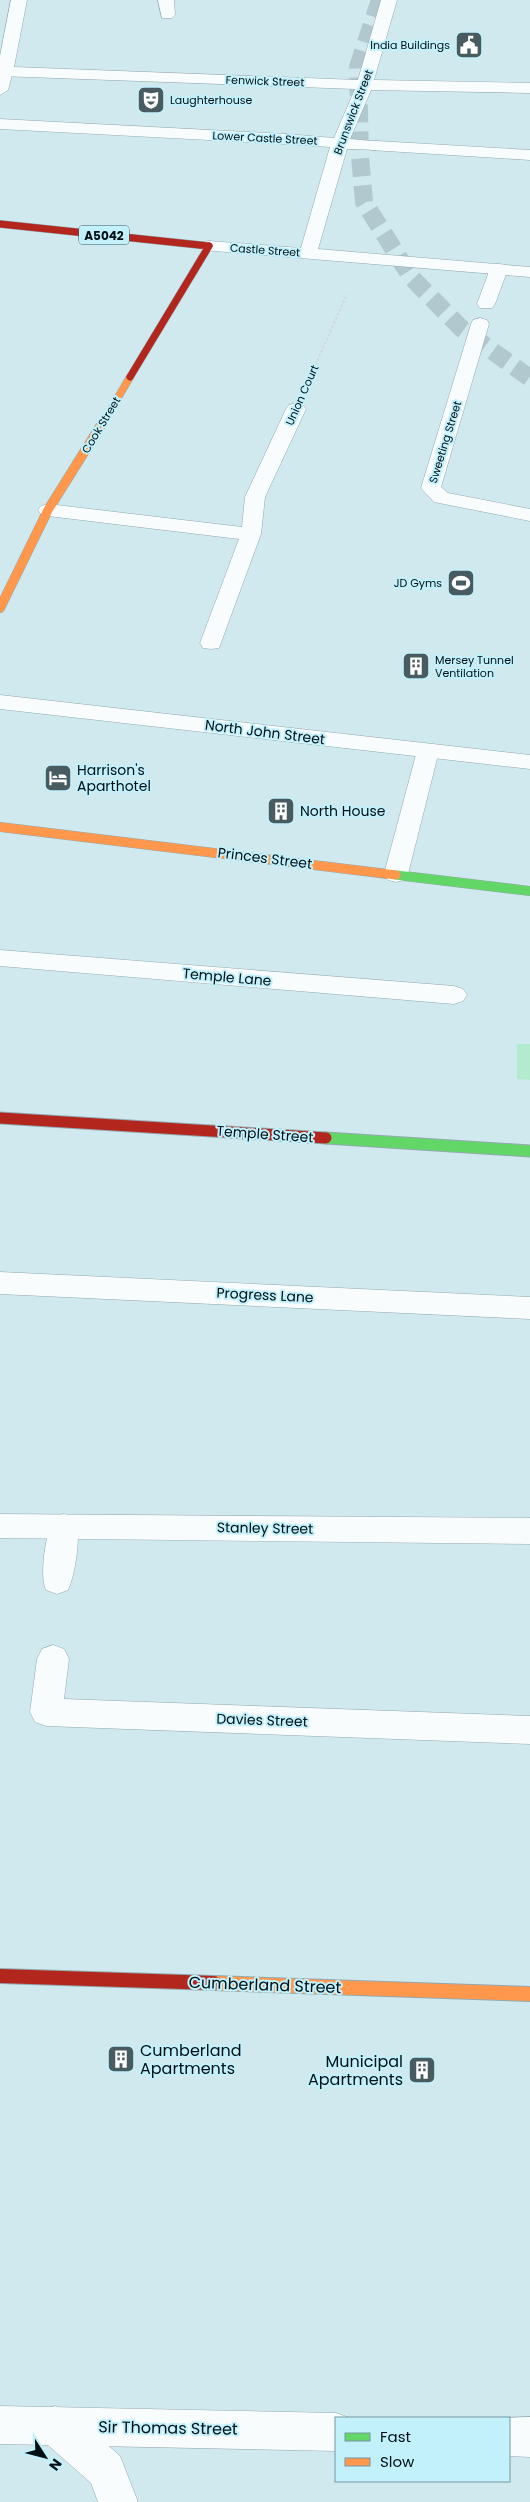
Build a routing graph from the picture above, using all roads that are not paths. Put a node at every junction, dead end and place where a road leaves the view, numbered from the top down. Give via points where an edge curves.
1 (19, 0) edge
2 (389, 0) edge
3 (2, 71) edge
4 (365, 84) junction
5 (530, 88) edge
6 (0, 90) edge
7 (0, 124) edge
8 (340, 143) junction
9 (530, 155) edge
10 (0, 224) edge
11 (209, 246) junction
12 (308, 254) junction
13 (499, 269) junction
14 (530, 272) edge
15 (486, 304) dead end
16 (480, 324) dead end
17 (296, 409) road end
18 (48, 510) junction
19 (530, 515) edge
20 (251, 534) junction
21 (0, 608) edge
22 (212, 643) dead end
23 (0, 702) edge
24 (428, 751) junction
25 (530, 762) edge
26 (0, 827) edge
27 (396, 874) junction
28 (530, 890) edge
29 (0, 958) edge
30 (454, 995) dead end
31 (0, 1118) edge
32 (530, 1151) edge
33 (0, 1282) edge
34 (530, 1308) edge
35 (0, 1526) edge
36 (64, 1526) junction
37 (530, 1531) edge
38 (58, 1582) dead end
39 (53, 1659) dead end
40 (530, 1730) edge
41 (0, 1976) edge
42 (530, 1994) edge
43 (0, 2425) edge
44 (55, 2426) junction
45 (335, 2432) edge
46 (510, 2437) edge
47 (530, 2437) edge
48 (118, 2502) edge

1 - 3 street
2 - 4 street, Brunswick Street
3 - 4 street, Fenwick Street
3 - 6 street
4 - 5 street, Fenwick Street
4 - 8 street, Brunswick Street
7 - 8 street, Lower Castle Street
8 - 9 street, Lower Castle Street
8 - 12 street, Brunswick Street
10 - 11 street, Castle Street / A5042
11 - 12 street, Castle Street / A5042
11 - 18 street, Cook Street
12 - 13 street, Castle Street / A5042
13 - 14 street, Castle Street / A5042
13 - 15 street
16 - 19 street, Sweeting Street via 431,488 441,498
17 - 20 street, Union Court via 255,498
18 - 20 street
18 - 21 street, Cook Street
20 - 22 street, Union Court
23 - 24 street, North John Street
24 - 25 street, North John Street
24 - 27 street
26 - 27 street, Princes Street
27 - 28 street, Princes Street
29 - 30 street, Temple Lane
31 - 32 street, Temple Street
33 - 34 street, Progress Lane
35 - 36 street, Stanley Street
36 - 37 street, Stanley Street
36 - 38 street
39 - 40 street, Davies Street via 46,1712
41 - 42 street, Cumberland Street
43 - 44 street, Sir Thomas Street
44 - 45 street, Sir Thomas Street
44 - 48 street via 106,2470
46 - 47 street

